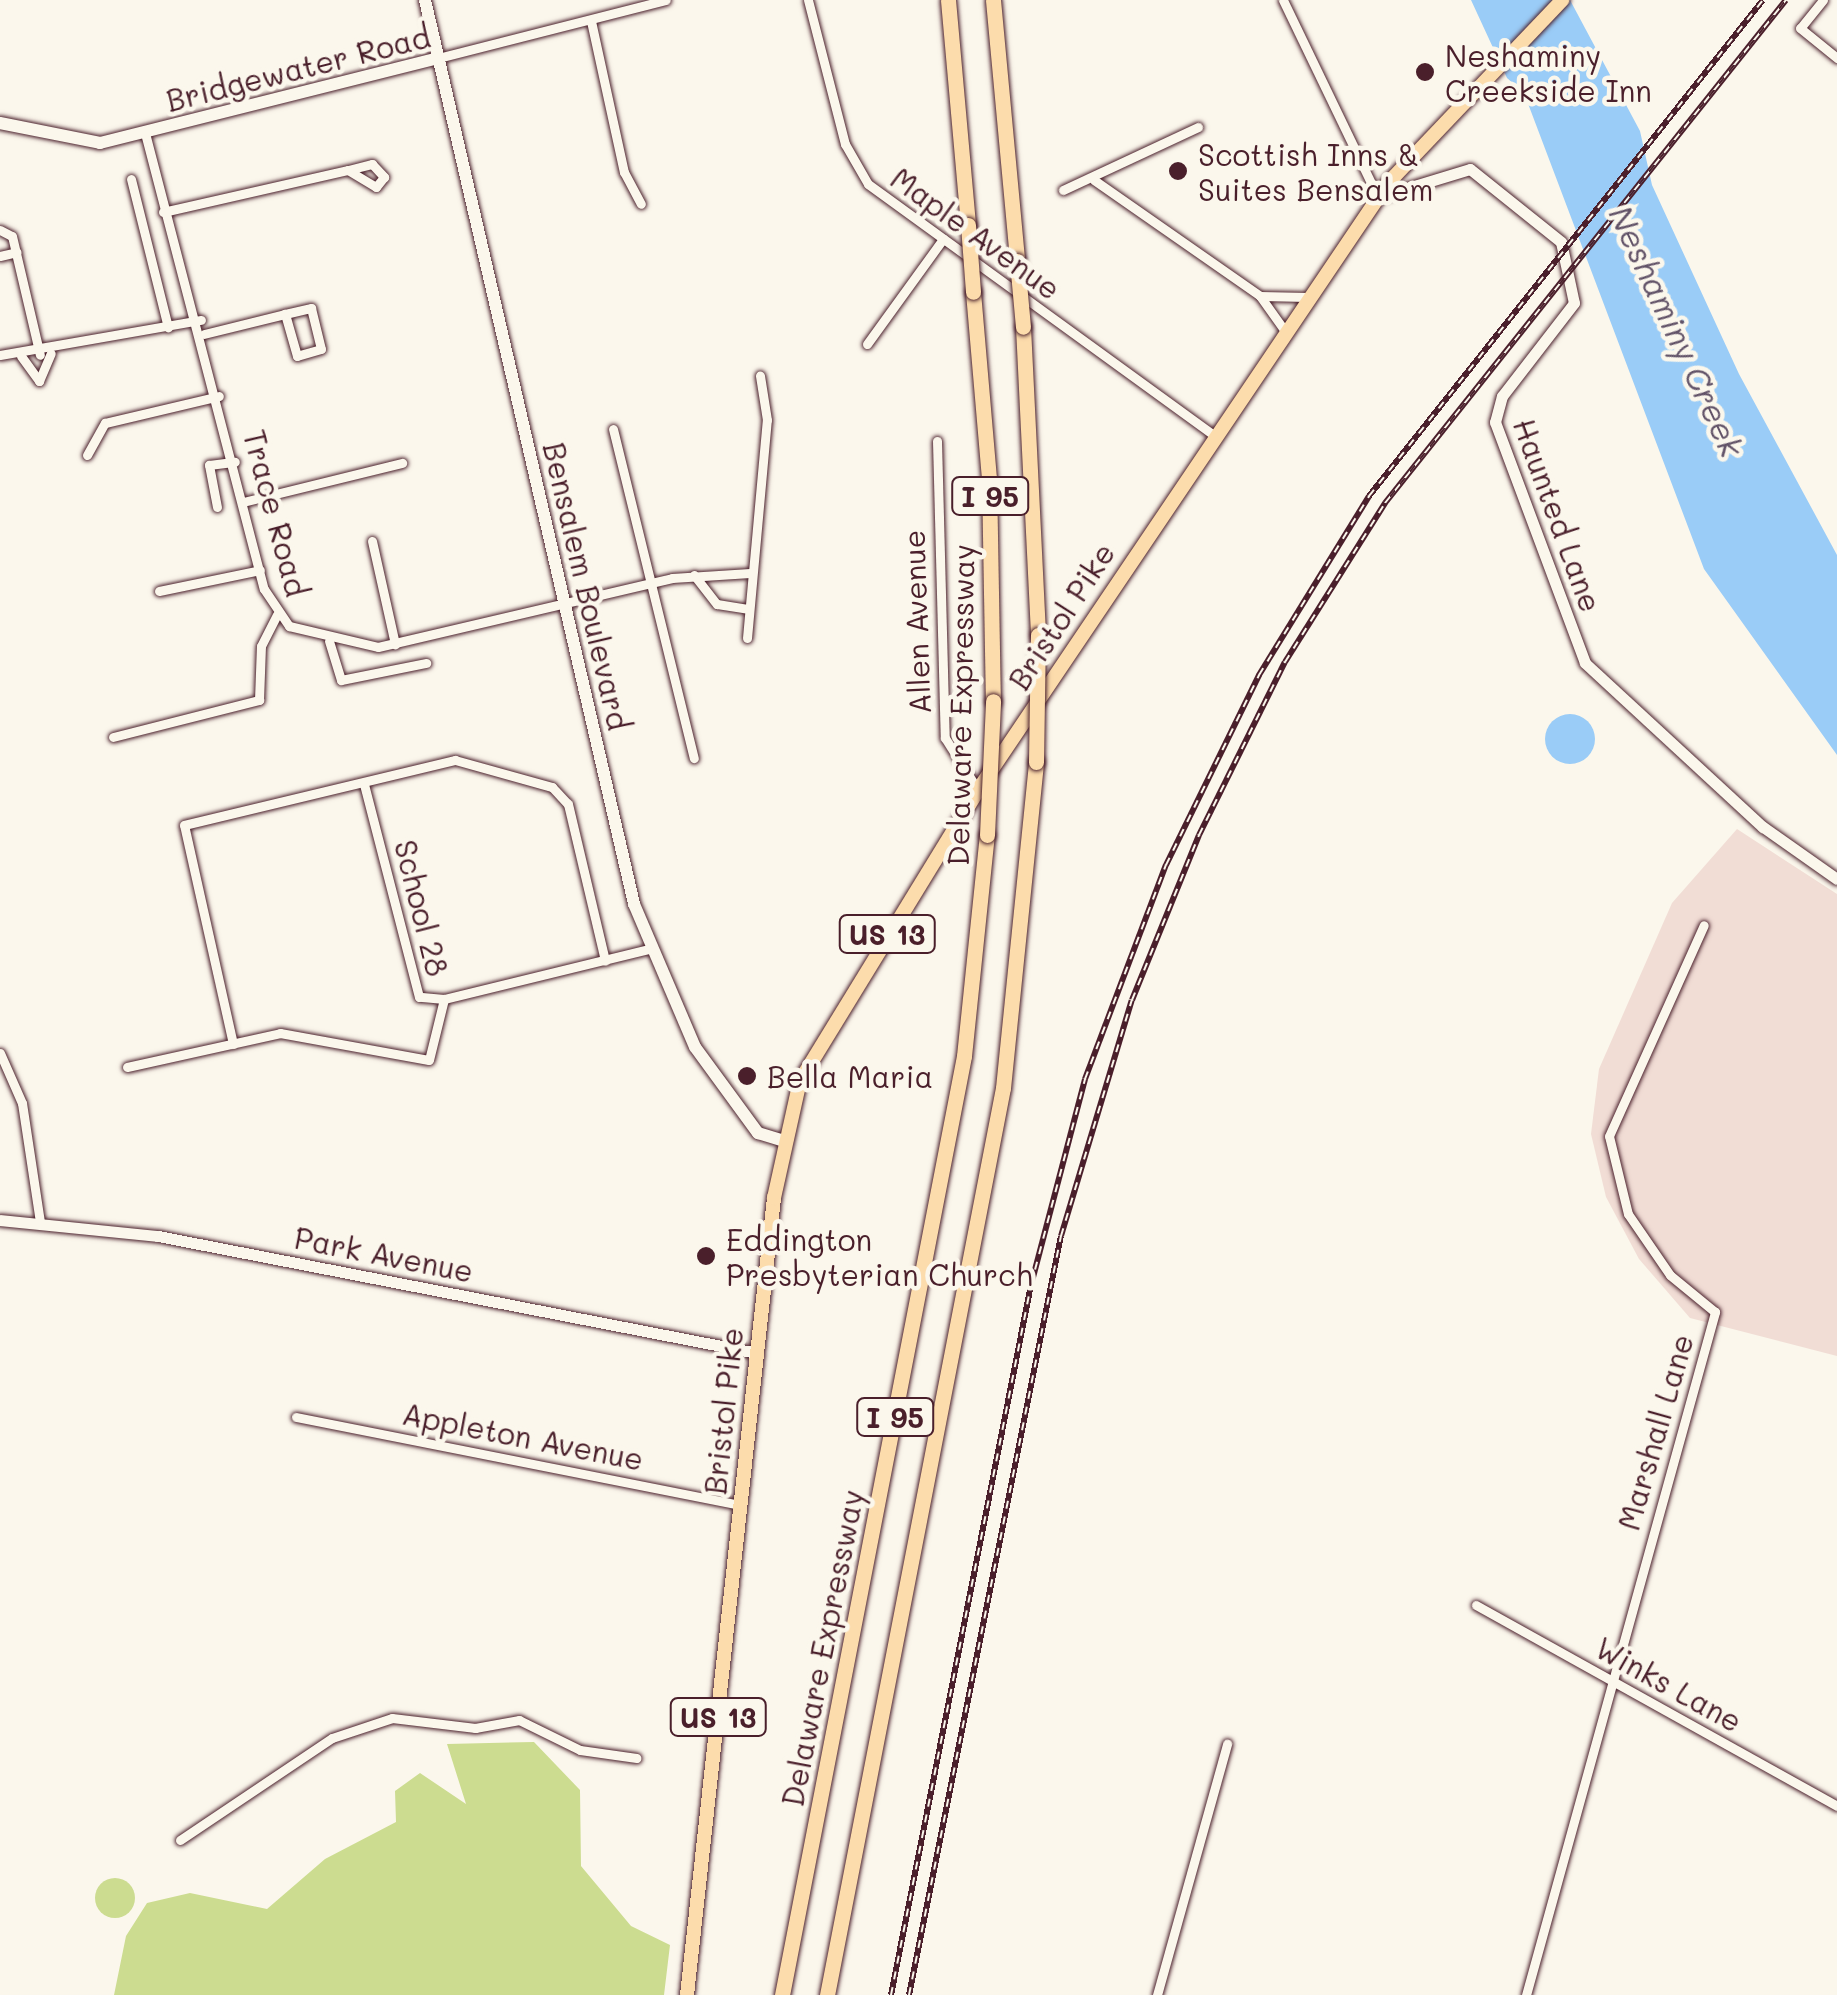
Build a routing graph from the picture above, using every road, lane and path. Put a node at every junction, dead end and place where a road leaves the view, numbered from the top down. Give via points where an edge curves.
1 (425, 0) edge
2 (666, 0) edge
3 (808, 0) edge
4 (948, 0) edge
5 (993, 0) edge
6 (1284, 0) edge
7 (1562, 0) edge
8 (1823, 0) edge
9 (590, 21) junction
10 (438, 58) junction
11 (1837, 58) edge
12 (0, 122) edge
13 (1198, 127) dead end
14 (145, 133) junction
15 (348, 170) dead end
16 (1398, 170) junction
17 (131, 180) dead end
18 (1094, 180) junction
19 (1427, 184) junction
20 (1063, 190) dead end
21 (1378, 197) junction
22 (641, 204) dead end
23 (163, 212) junction
24 (0, 230) edge
25 (942, 239) junction
26 (17, 252) junction
27 (0, 256) edge
28 (1260, 296) junction
29 (1308, 298) junction
30 (285, 314) junction
31 (201, 320) junction
32 (168, 327) junction
33 (1285, 331) junction
34 (204, 334) junction
35 (867, 344) dead end
36 (46, 354) junction
37 (0, 355) edge
38 (21, 356) junction
39 (760, 376) dead end
40 (219, 396) junction
41 (612, 430) dead end
42 (1213, 435) junction
43 (936, 441) dead end
44 (88, 456) dead end
45 (235, 462) junction
46 (402, 463) dead end
47 (243, 502) junction
48 (217, 507) dead end
49 (372, 541) dead end
50 (260, 570) junction
51 (750, 573) junction
52 (694, 575) junction
53 (649, 583) junction
54 (159, 591) dead end
55 (566, 601) junction
56 (748, 609) junction
57 (277, 614) junction
58 (747, 638) dead end
59 (329, 641) junction
60 (395, 644) junction
61 (426, 663) dead end
62 (113, 736) dead end
63 (694, 758) dead end
64 (364, 785) junction
65 (978, 790) junction
66 (1837, 879) edge
67 (1704, 925) dead end
68 (649, 949) junction
69 (606, 961) junction
70 (444, 1000) junction
71 (233, 1044) junction
72 (0, 1053) edge
73 (127, 1067) dead end
74 (781, 1140) junction
75 (0, 1220) edge
76 (40, 1222) junction
77 (757, 1353) junction
78 (296, 1417) dead end
79 (741, 1505) junction
80 (1476, 1604) dead end
81 (1613, 1682) junction
82 (1226, 1744) dead end
83 (636, 1758) dead end
84 (1837, 1806) edge
85 (180, 1840) dead end
86 (687, 1995) edge
87 (782, 1995) edge
88 (827, 1995) edge
89 (1158, 1995) edge
90 (1526, 1995) edge

1 - 10 main road, Bensalem Boulevard
2 - 9 street, Bridgewater Road
3 - 25 street, Maple Avenue via 858,172
4 - 87 highway, Delaware Expressway / I 95, bridge via 973,292 993,702 988,835 960,1074
5 - 88 highway, I 95, bridge via 1023,327 1038,635 1036,762 1003,1088
6 - 21 street
7 - 16 main road, Bristol Pike / US 13
8 - 11 street via 1800,28
9 - 10 street, Bridgewater Road
9 - 22 street via 624,172
10 - 14 main road, Bridgewater Road
10 - 55 main road, Bensalem Boulevard
12 - 14 main road, Bridgewater Road via 87,144
13 - 18 street
14 - 23 street, Trace Road
15 - 23 street
16 - 19 street
16 - 21 main road, Bristol Pike / US 13
17 - 32 street
18 - 20 street
18 - 28 street
19 - 21 street, Haunted Lane
19 - 66 street, Haunted Lane via 1475,172 1550,230 1573,266 1571,310 1502,396 1495,422 1588,670 1763,827
21 - 29 main road, Bristol Pike / US 13
23 - 31 street, Trace Road
24 - 26 street
25 - 35 street
25 - 42 street, Maple Avenue
26 - 27 street
26 - 36 street
28 - 29 street
28 - 33 street
29 - 33 main road, Bristol Pike / US 13
30 - 30 street via 312,308 322,349 295,355
30 - 34 street
31 - 32 street
31 - 34 street, Trace Road
32 - 36 street
33 - 42 main road, Bristol Pike / US 13
34 - 40 street, Trace Road
36 - 38 street
36 - 38 street via 39,381
37 - 38 street
39 - 51 street via 767,420
40 - 44 street via 105,423
40 - 45 street, Trace Road
41 - 53 street
42 - 65 main road, Bristol Pike / US 13
43 - 65 street, Allen Avenue via 945,738
45 - 47 street, Trace Road
45 - 48 street via 209,465
46 - 47 street
47 - 50 street, Trace Road
49 - 60 street
50 - 54 street
50 - 57 street, Trace Road
51 - 52 street, Trace Road
51 - 56 street
52 - 53 street, Trace Road
52 - 56 street via 717,604
53 - 55 street, Trace Road
53 - 63 street
55 - 60 street, Trace Road
55 - 68 main road, Bensalem Boulevard
56 - 58 street
57 - 59 street, Trace Road
57 - 62 street via 261,646 259,700
59 - 60 street, Trace Road
59 - 61 street via 341,680
64 - 69 street via 454,760 552,787 568,804
64 - 70 street, School 28 via 419,998
64 - 71 street via 184,825
65 - 74 main road, Bristol Pike / US 13 via 818,1046
67 - 81 street, Marshall Lane via 1609,1136 1628,1214 1658,1260 1714,1312
68 - 69 street
68 - 74 main road, Bensalem Boulevard via 713,1075 758,1133
69 - 70 street
70 - 71 street, School 28 via 429,1060 280,1033
71 - 73 street, School 28
72 - 76 street via 22,1102
74 - 77 main road, Bristol Pike / US 13
75 - 76 street, Park Avenue
76 - 77 street, Park Avenue via 158,1236
77 - 79 main road, Bristol Pike / US 13
78 - 79 street, Appleton Avenue
79 - 86 main road, Bristol Pike / US 13
80 - 81 street, Winks Lane
81 - 84 street, Winks Lane
81 - 90 street, Marshall Lane
82 - 89 street
83 - 85 street via 580,1750 519,1720 482,1728 392,1718 332,1738

